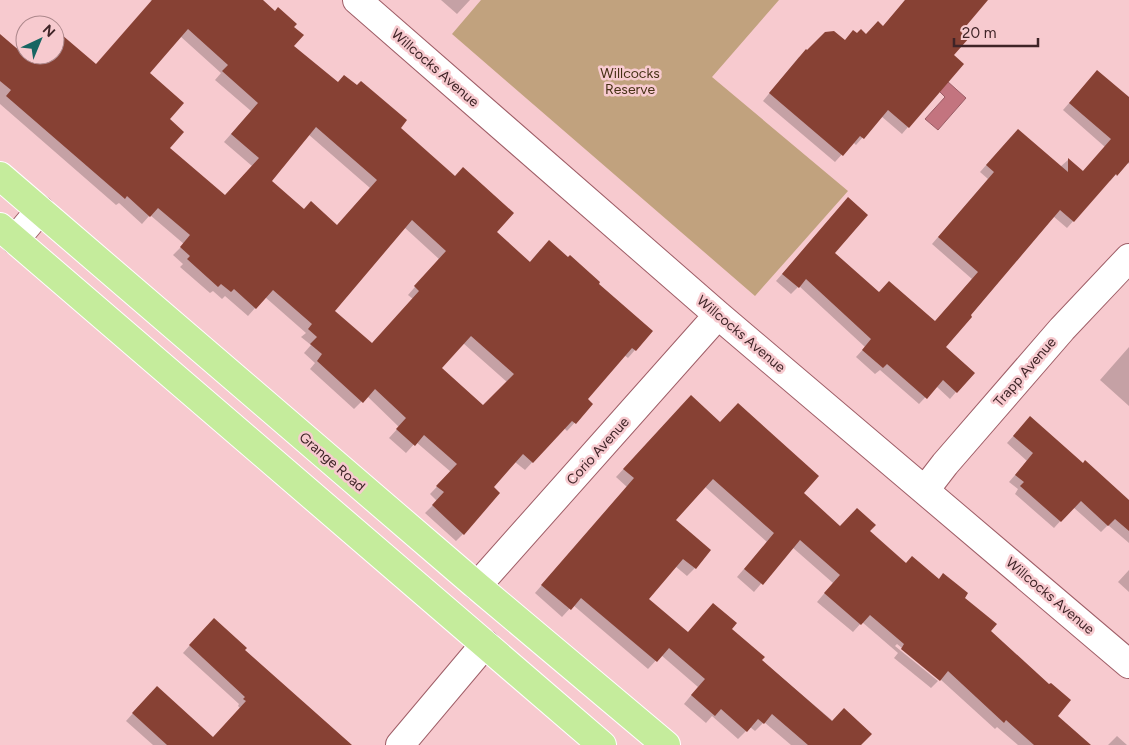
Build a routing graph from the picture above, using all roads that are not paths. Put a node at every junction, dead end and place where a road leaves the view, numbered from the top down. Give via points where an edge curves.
1 (357, 0) edge
2 (0, 176) edge
3 (40, 210) junction
4 (7, 233) edge
5 (1129, 258) edge
6 (718, 315) junction
7 (925, 490) junction
8 (477, 586) junction
9 (485, 644) junction
10 (1129, 664) edge
11 (400, 745) edge
12 (602, 745) edge
13 (666, 745) edge

1 - 6 street, Willcocks Avenue
2 - 3 main road, Grange Road
3 - 4 street
3 - 8 main road, Grange Road
4 - 9 main road
5 - 7 street, Trapp Avenue via 1056,337
6 - 7 street, Willcocks Avenue
6 - 8 street, Corio Avenue
7 - 10 street, Willcocks Avenue
8 - 9 main road
8 - 13 main road, Grange Road
9 - 11 street
9 - 12 main road

